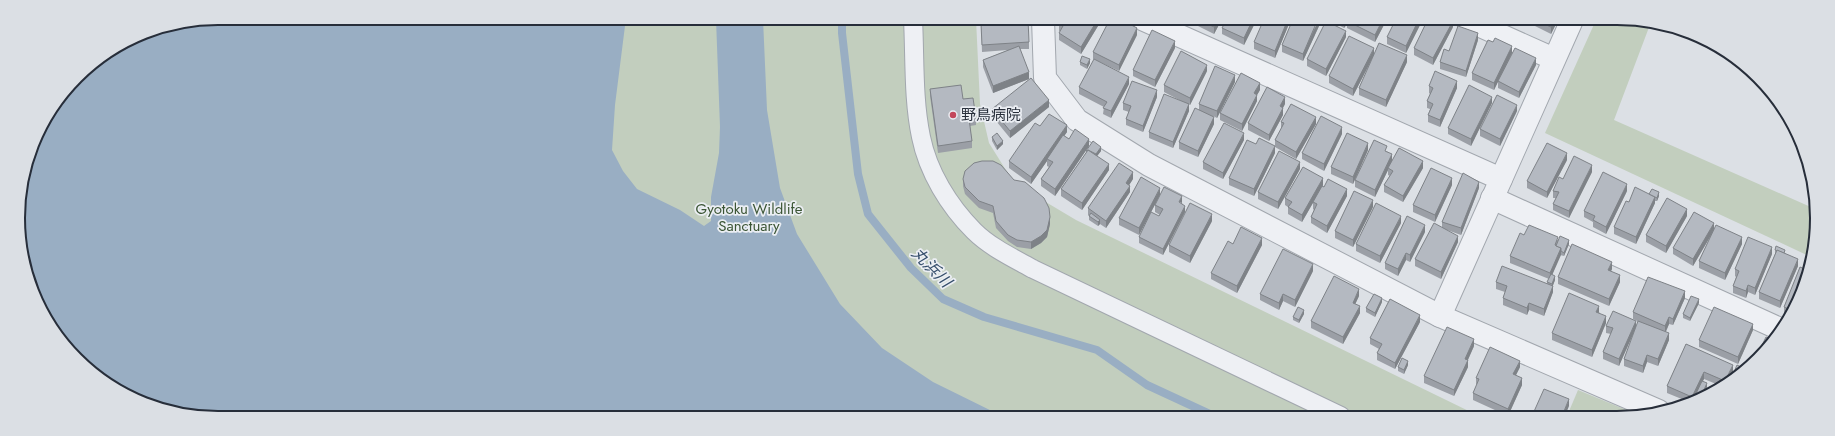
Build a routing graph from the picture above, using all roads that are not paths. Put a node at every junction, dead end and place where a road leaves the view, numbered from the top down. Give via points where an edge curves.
1 (913, 25) edge
2 (1044, 25) edge
3 (1154, 25) edge
4 (1478, 25) edge
5 (1570, 25) edge
6 (1554, 59) junction
7 (1496, 189) junction
8 (1440, 316) junction
9 (1776, 327) edge
10 (1651, 408) edge
11 (1331, 411) edge

1 - 11 street via 917,108 925,153 932,172 948,200 974,231 1033,269
2 - 8 street via 1045,78 1076,120 1149,165
3 - 7 street
4 - 6 street
5 - 6 street
6 - 7 street
7 - 8 street
7 - 9 street
8 - 10 street

